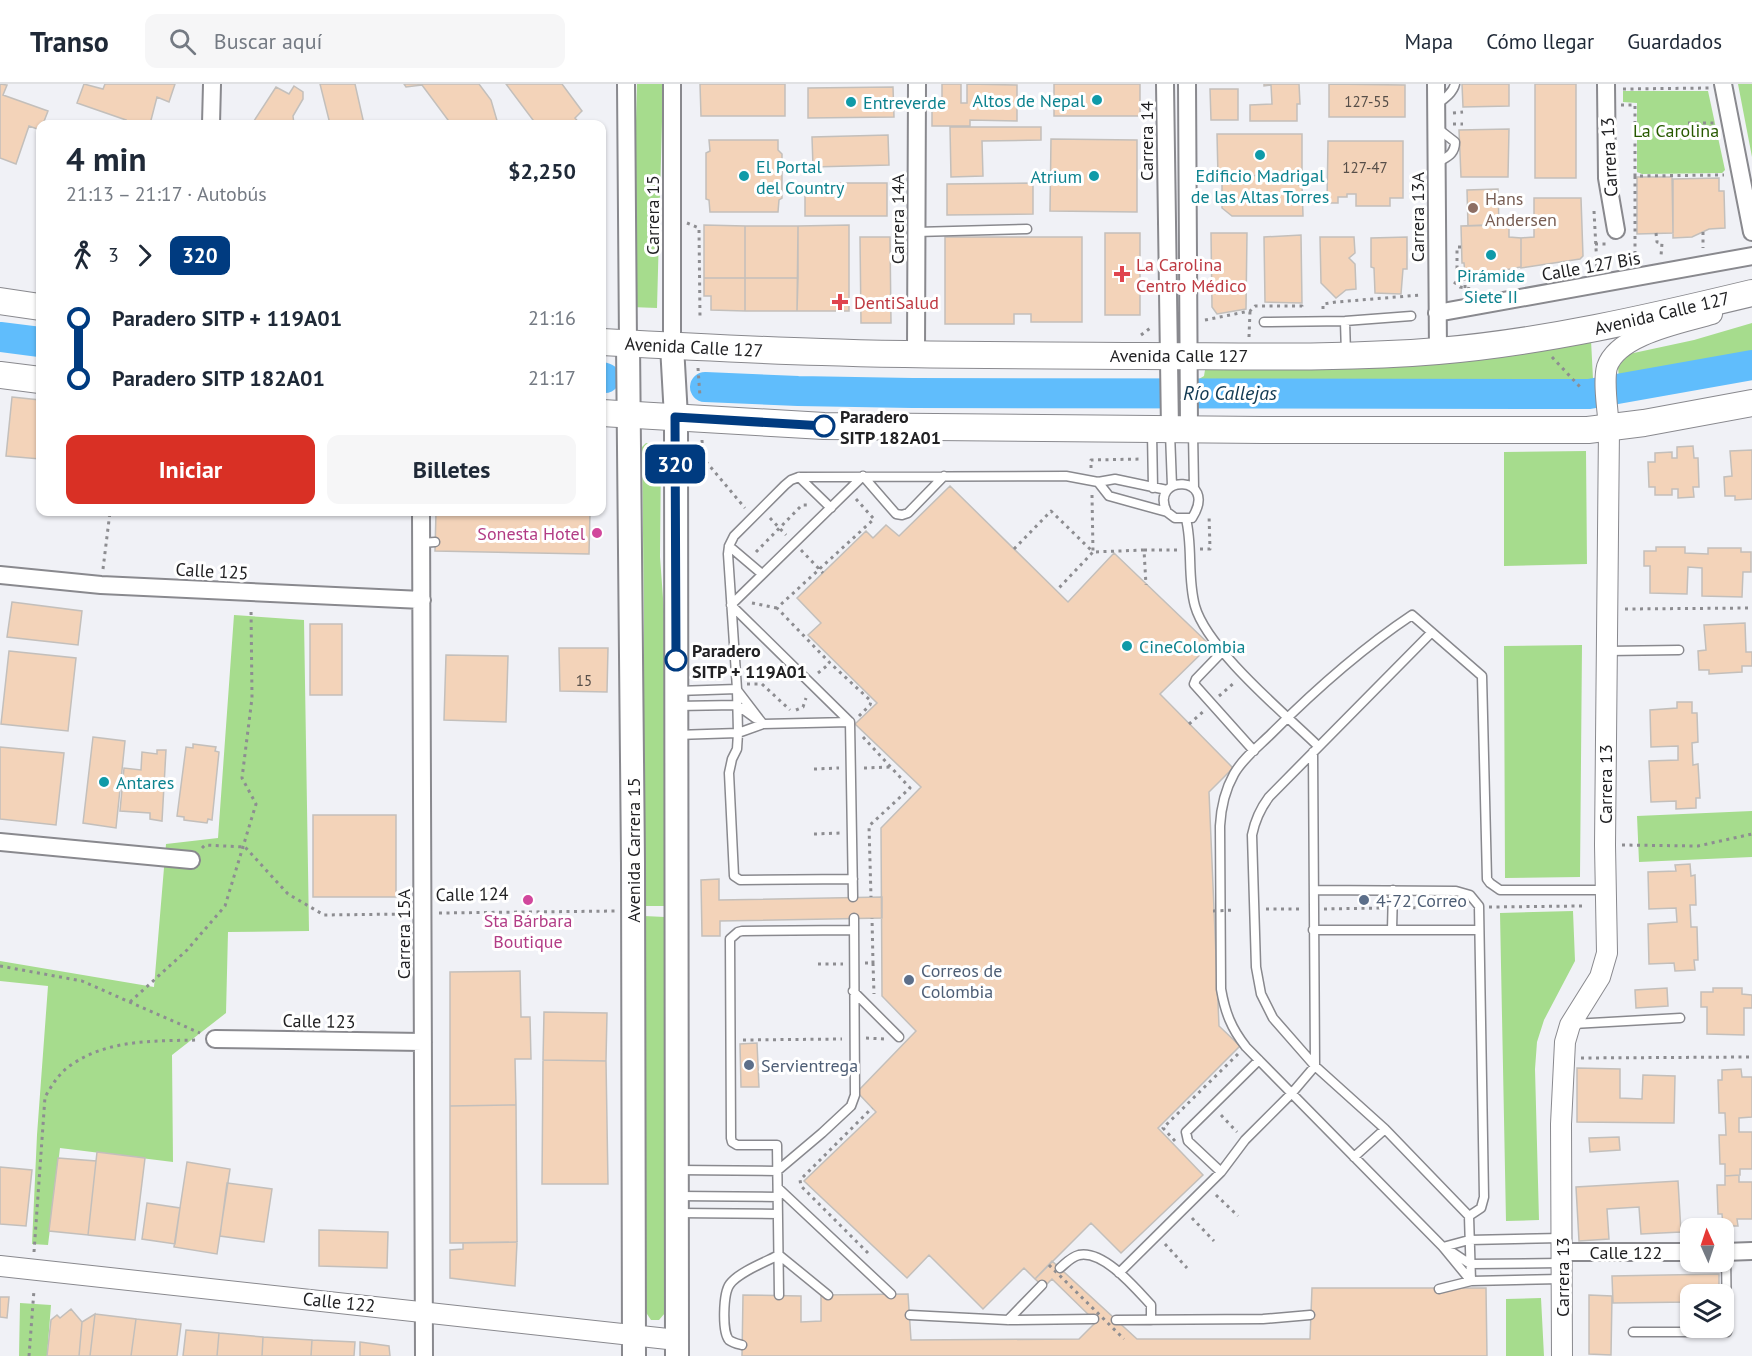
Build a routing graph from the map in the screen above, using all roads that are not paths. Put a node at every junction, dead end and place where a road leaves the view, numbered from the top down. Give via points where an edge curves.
1 (212, 84) edge
2 (626, 84) edge
3 (672, 84) edge
4 (916, 84) edge
5 (1165, 84) edge
6 (1187, 84) edge
7 (1436, 84) edge
8 (1455, 84) edge
9 (1606, 84) edge
10 (1716, 86) edge
11 (1436, 104) junction
12 (211, 120) edge
13 (1187, 196) junction
14 (1166, 197) junction
15 (1027, 229) dead end
16 (1616, 230) dead end
17 (916, 232) junction
18 (1752, 232) edge
19 (1752, 256) edge
20 (1752, 294) edge
21 (0, 301) edge
22 (36, 306) edge
23 (1437, 313) junction
24 (1411, 316) dead end
25 (1345, 321) junction
26 (1264, 322) dead end
27 (606, 342) edge
28 (628, 344) junction
29 (672, 346) junction
30 (1438, 351) junction
31 (916, 354) junction
32 (1346, 354) junction
33 (1178, 363) junction
34 (0, 375) edge
35 (36, 380) edge
36 (1752, 403) edge
37 (606, 413) edge
38 (629, 415) junction
39 (675, 417) junction
40 (1177, 422) junction
41 (1608, 423) junction
42 (863, 476) junction
43 (944, 476) junction
44 (799, 477) junction
45 (1098, 482) junction
46 (1153, 488) junction
47 (1169, 488) junction
48 (1194, 488) junction
49 (831, 508) junction
50 (1167, 512) junction
51 (422, 516) edge
52 (1186, 519) junction
53 (729, 546) junction
54 (762, 574) junction
55 (0, 575) edge
56 (422, 600) junction
57 (731, 605) junction
58 (1431, 633) junction
59 (1679, 650) dead end
60 (1223, 651) junction
61 (1606, 651) junction
62 (737, 687) junction
63 (676, 698) junction
64 (737, 705) junction
65 (1288, 717) junction
66 (850, 722) junction
67 (763, 724) junction
68 (738, 733) junction
69 (676, 735) junction
70 (1316, 749) junction
71 (1254, 751) junction
72 (0, 843) edge
73 (191, 860) road end
74 (853, 879) junction
75 (1314, 890) junction
76 (1393, 890) junction
77 (1606, 890) junction
78 (854, 897) dead end
79 (854, 918) dead end
80 (853, 930) junction
81 (1313, 930) junction
82 (1392, 930) junction
83 (1479, 930) junction
84 (853, 991) junction
85 (1680, 1018) dead end
86 (1570, 1025) junction
87 (899, 1037) dead end
88 (215, 1039) road end
89 (423, 1041) junction
90 (1259, 1060) junction
91 (1315, 1066) junction
92 (1292, 1093) junction
93 (1385, 1129) junction
94 (1354, 1157) junction
95 (677, 1170) junction
96 (777, 1171) junction
97 (1221, 1172) junction
98 (778, 1192) junction
99 (677, 1204) junction
100 (778, 1214) junction
101 (1469, 1216) junction
102 (1469, 1240) junction
103 (1443, 1247) junction
104 (1752, 1251) edge
105 (1680, 1252) edge
106 (1734, 1252) edge
107 (779, 1255) junction
108 (1561, 1258) junction
109 (1470, 1264) junction
110 (0, 1266) edge
111 (1060, 1268) dead end
112 (1726, 1272) edge
113 (1119, 1273) junction
114 (1471, 1281) junction
115 (1042, 1286) dead end
116 (1439, 1289) dead end
117 (891, 1294) dead end
118 (779, 1295) dead end
119 (828, 1295) dead end
120 (423, 1311) junction
121 (910, 1315) dead end
122 (1310, 1315) dead end
123 (1094, 1319) dead end
124 (1008, 1320) junction
125 (1116, 1320) dead end
126 (1151, 1320) junction
127 (1633, 1332) dead end
128 (634, 1345) edge
129 (742, 1345) dead end
130 (677, 1348) edge
131 (424, 1356) edge
132 (1562, 1356) edge

1 - 12 street
2 - 28 street, Carrera 15
3 - 29 street, Carrera 15
4 - 17 street, Carrera 14A
5 - 14 street, Carrera 14
6 - 13 street, Carrera 14
7 - 11 street, Carrera 13A
8 - 11 lane
9 - 16 street, Carrera 13 via 1607,177
10 - 18 street
11 - 23 street, Carrera 13A
13 - 14 street, Carrera 14
13 - 33 street, Carrera 14
14 - 33 street, Carrera 14
15 - 17 lane
17 - 31 street, Carrera 14A
19 - 23 street, Calle 127 Bis
20 - 30 main road, Avenida Calle 127 via 1599,328
20 - 41 street, Carrera 13 via 1717,312 1638,338 1613,355 1607,367
21 - 22 main road
23 - 30 street, Carrera 13A
24 - 25 lane
25 - 26 lane
25 - 32 lane
27 - 28 main road, Avenida Calle 127
28 - 29 main road, Avenida Calle 127
28 - 38 main road, Avenida Carrera 15
29 - 31 main road, Avenida Calle 127
29 - 39 main road
30 - 32 main road, Avenida Calle 127
31 - 33 main road, Avenida Calle 127
32 - 33 main road, Avenida Calle 127
33 - 40 street, Carrera 14
34 - 35 main road
36 - 41 main road
37 - 38 main road
38 - 39 main road
38 - 128 main road, Avenida Carrera 15
39 - 40 main road via 824,426
39 - 63 main road
40 - 41 main road via 1478,430
40 - 46 lane
40 - 47 lane
40 - 48 lane
41 - 61 street, Carrera 13
42 - 43 lane
42 - 43 lane via 896,514 902,515
42 - 44 lane
42 - 49 lane
43 - 45 lane via 1066,476
44 - 49 lane
44 - 53 lane via 784,485
45 - 46 lane via 1115,479
45 - 50 lane via 1109,496
46 - 47 lane
47 - 48 lane via 1183,483
47 - 50 lane via 1163,501
48 - 52 lane via 1199,505 1192,518
49 - 54 lane
50 - 52 lane
51 - 56 street, Carrera 15A via 428,542
52 - 60 lane via 1196,609
53 - 54 lane
53 - 57 lane
54 - 57 lane
55 - 56 street, Calle 125 via 101,585
56 - 89 street, Carrera 15A
57 - 62 lane
57 - 66 lane
58 - 65 lane via 1412,615 1383,634
58 - 70 lane
58 - 77 lane via 1482,676 1487,879 1500,890
59 - 61 lane
60 - 65 lane
60 - 71 lane via 1194,684
61 - 77 street, Carrera 13
62 - 63 lane
62 - 64 lane
62 - 67 lane
63 - 64 lane
63 - 69 main road
64 - 67 lane
64 - 68 lane
65 - 70 lane
65 - 71 lane
66 - 67 lane
66 - 74 lane
67 - 68 lane
68 - 69 lane
68 - 74 lane via 729,773 734,876 740,880
69 - 95 main road
70 - 75 lane
70 - 91 lane via 1261,808 1251,849 1256,967 1262,994 1273,1018
71 - 90 lane via 1235,772 1221,809 1221,989 1230,1023
72 - 73 street
74 - 78 lane
75 - 76 lane
75 - 81 lane
76 - 82 lane
76 - 83 lane via 1456,891 1470,895 1479,906
77 - 86 street, Carrera 13 via 1605,965
79 - 80 lane
80 - 84 lane
80 - 96 lane via 742,931 733,934 729,945 732,1142 777,1145
81 - 82 lane
81 - 91 lane
82 - 83 lane
83 - 101 lane via 1484,1197 1481,1208
84 - 87 lane
84 - 96 lane via 856,1089 851,1106
85 - 86 lane
86 - 108 street, Carrera 13 via 1563,1069
88 - 89 street, Calle 123
89 - 120 street, Carrera 15A
90 - 92 lane
90 - 97 lane via 1186,1132 1188,1141
91 - 92 lane
91 - 93 lane
92 - 94 lane
92 - 97 lane via 1245,1140
93 - 94 lane
93 - 101 lane
94 - 103 lane
95 - 96 lane
95 - 99 main road
96 - 98 lane
97 - 113 lane
98 - 99 lane
98 - 100 lane
98 - 117 lane
99 - 100 lane
99 - 130 main road
100 - 107 lane
101 - 102 lane
102 - 103 lane
102 - 108 lane
102 - 109 lane
103 - 109 lane
103 - 114 lane
104 - 106 street
105 - 108 street, Calle 122
107 - 118 lane
107 - 119 lane
107 - 129 lane via 736,1278 727,1289 726,1334 729,1340
108 - 109 lane
108 - 114 lane
108 - 132 street, Carrera 13
109 - 114 lane
110 - 120 street, Calle 122
111 - 113 lane via 1084,1254 1098,1258
112 - 127 lane via 1727,1332
113 - 126 lane via 1151,1305
114 - 116 lane
115 - 124 lane
120 - 128 street, Calle 122
120 - 131 street, Carrera 15A
121 - 124 lane
122 - 126 lane
123 - 124 lane
125 - 126 lane
128 - 130 street, Calle 122

